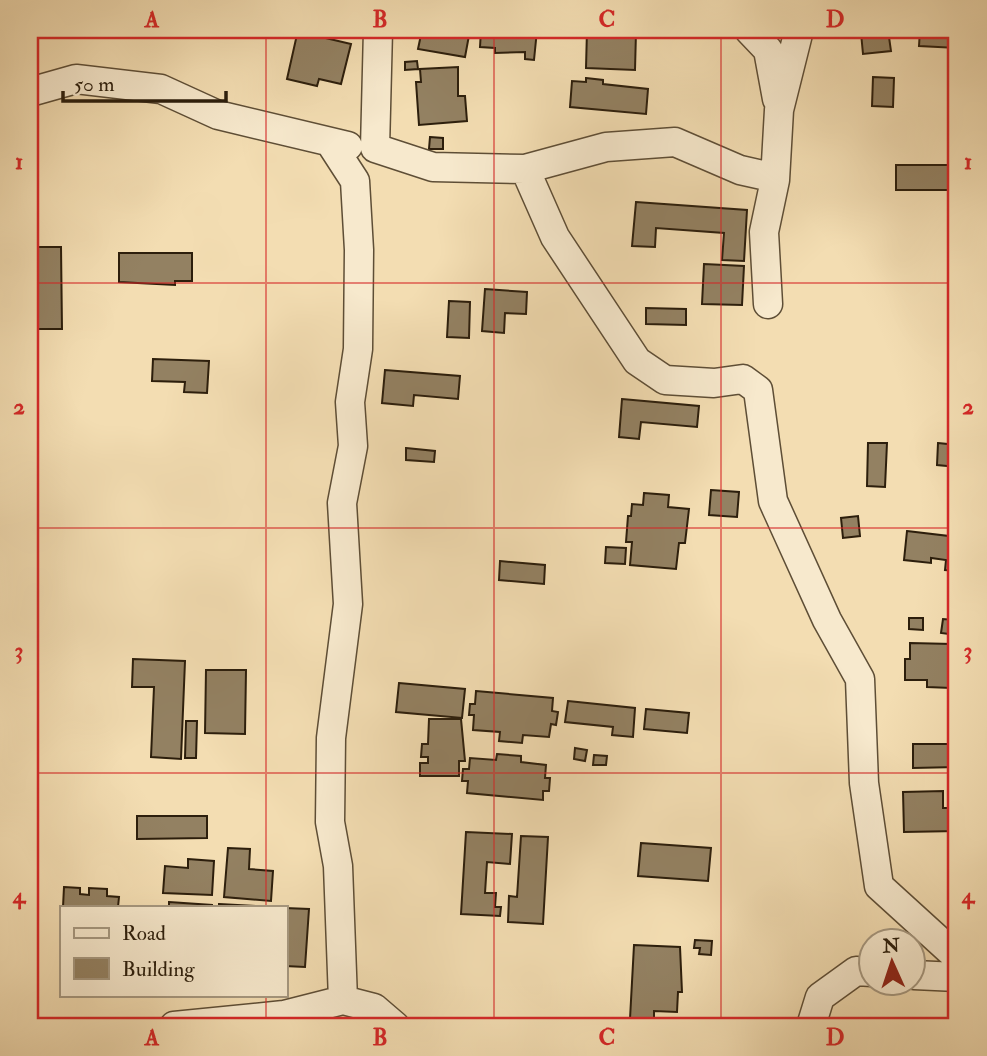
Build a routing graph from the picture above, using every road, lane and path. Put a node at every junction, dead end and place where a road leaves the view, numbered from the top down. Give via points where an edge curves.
1 (378, 30) edge
2 (749, 30) edge
3 (799, 30) edge
4 (30, 92) edge
5 (779, 110) junction
6 (331, 144) junction
7 (375, 148) junction
8 (525, 169) junction
9 (767, 176) dead end
10 (768, 304) dead end
11 (957, 957) edge
12 (858, 971) edge
13 (928, 976) edge
14 (957, 977) edge
15 (343, 1000) junction
16 (174, 1026) edge
17 (395, 1026) edge
18 (811, 1026) edge

1 - 7 street
2 - 5 street via 768,50
3 - 5 street
4 - 6 street via 76,79 161,89 218,115
5 - 10 street via 775,180 764,232
6 - 7 street
6 - 15 street via 355,181 359,250 358,349 350,402 353,446 342,503 348,604 331,738 330,822 338,866
7 - 8 street via 433,167
8 - 9 street via 606,147 676,142 740,170
8 - 11 street via 555,237 637,361 665,380 714,383 743,379 758,390 773,501 827,620 860,679 864,783 879,886
12 - 18 street via 820,997
13 - 14 street
15 - 16 street via 284,1015
15 - 17 street via 374,1008

